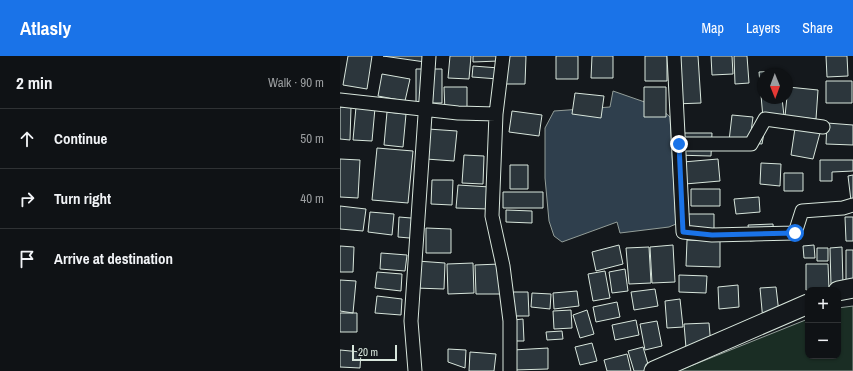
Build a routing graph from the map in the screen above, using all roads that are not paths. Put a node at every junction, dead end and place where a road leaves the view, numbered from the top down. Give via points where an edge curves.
1 (429, 56) edge
2 (504, 56) edge
3 (674, 56) edge
4 (340, 100) edge
5 (426, 110) junction
6 (496, 114) junction
7 (823, 127) dead end
8 (679, 144) junction
9 (853, 205) edge
10 (853, 288) edge
11 (841, 290) edge
12 (805, 305) edge
13 (415, 371) edge
14 (510, 371) edge
15 (654, 371) edge

1 - 5 street
2 - 6 street
3 - 8 street
4 - 5 street
5 - 6 street
5 - 13 street via 411,321
6 - 14 street via 492,216 503,266 510,321
7 - 8 street via 765,119 751,144
8 - 9 street via 683,232 712,235 795,233 802,211
10 - 11 main road
12 - 15 main road

